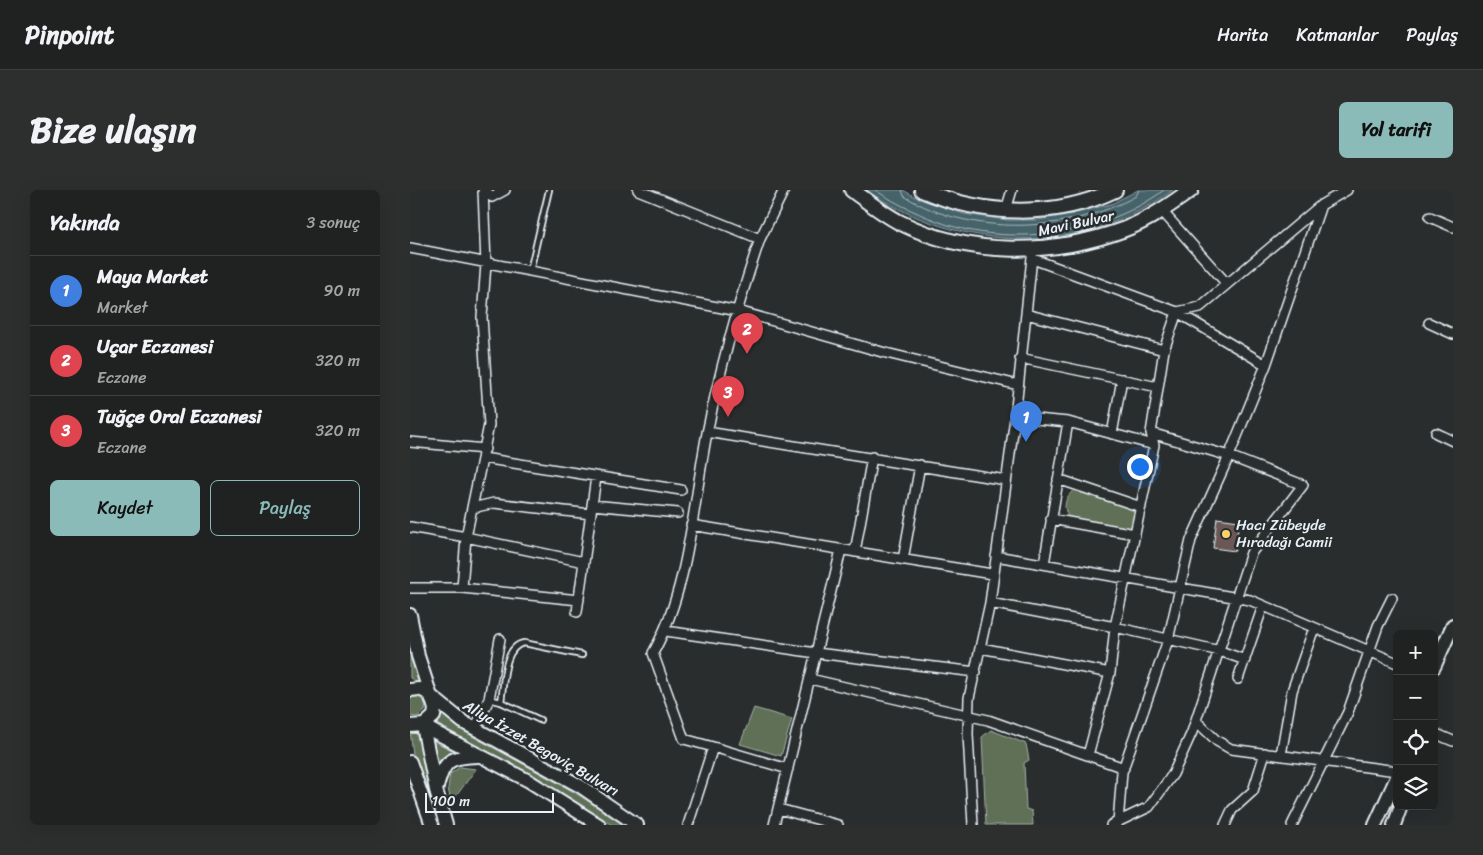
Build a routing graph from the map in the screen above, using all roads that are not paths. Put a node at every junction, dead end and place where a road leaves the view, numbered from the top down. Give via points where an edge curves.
1 (484, 190) edge
2 (505, 190) edge
3 (549, 190) edge
4 (638, 190) edge
5 (784, 190) edge
6 (852, 190) edge
7 (922, 190) edge
8 (1012, 190) edge
9 (1115, 190) edge
10 (1190, 190) edge
11 (1347, 190) edge
12 (1321, 205) junction
13 (1006, 210) junction
14 (1162, 210) junction
15 (1430, 217) dead end
16 (1453, 227) edge
17 (760, 239) junction
18 (410, 248) edge
19 (1033, 254) junction
20 (486, 264) junction
21 (529, 273) junction
22 (1227, 284) junction
23 (738, 311) junction
24 (1177, 312) junction
25 (1026, 314) junction
26 (1429, 323) dead end
27 (1453, 334) edge
28 (1164, 350) junction
29 (1020, 358) junction
30 (1266, 365) junction
31 (1122, 379) junction
32 (1018, 385) junction
33 (1158, 387) junction
34 (1015, 417) junction
35 (1068, 422) junction
36 (708, 432) junction
37 (1150, 432) junction
38 (1436, 433) dead end
39 (1112, 434) junction
40 (1453, 441) edge
41 (410, 442) edge
42 (1154, 445) junction
43 (484, 454) junction
44 (1229, 456) junction
45 (872, 457) junction
46 (920, 465) junction
47 (596, 477) junction
48 (1058, 479) junction
49 (1006, 480) junction
50 (681, 490) dead end
51 (1141, 506) junction
52 (472, 508) junction
53 (591, 510) junction
54 (678, 513) dead end
55 (1051, 519) junction
56 (690, 525) junction
57 (410, 527) edge
58 (1135, 534) junction
59 (466, 537) junction
60 (841, 550) junction
61 (855, 552) junction
62 (996, 556) junction
63 (903, 560) junction
64 (584, 562) junction
65 (1044, 564) junction
66 (992, 574) junction
67 (1126, 578) junction
68 (410, 588) edge
69 (462, 588) junction
70 (1181, 588) junction
71 (1236, 598) junction
72 (1392, 598) dead end
73 (579, 600) junction
74 (990, 603) junction
75 (1263, 606) junction
76 (577, 612) dead end
77 (410, 615) edge
78 (1453, 626) edge
79 (1115, 627) junction
80 (1314, 628) junction
81 (666, 631) junction
82 (500, 640) dead end
83 (1168, 640) junction
84 (981, 648) junction
85 (1220, 651) junction
86 (1370, 651) junction
87 (816, 653) junction
88 (582, 655) dead end
89 (1438, 658) edge
90 (1245, 660) junction
91 (1393, 661) edge
92 (976, 672) junction
93 (1110, 673) junction
94 (810, 679) junction
95 (1238, 679) dead end
96 (410, 690) edge
97 (431, 696) junction
98 (489, 699) junction
99 (501, 702) junction
100 (968, 717) junction
101 (540, 720) dead end
102 (1196, 721) junction
103 (416, 726) edge
104 (475, 729) junction
105 (1438, 734) edge
106 (1453, 741) edge
107 (713, 747) junction
108 (1265, 753) junction
109 (1088, 755) junction
110 (1281, 755) junction
111 (481, 756) junction
112 (1326, 760) junction
113 (410, 762) edge
114 (1124, 768) junction
115 (788, 769) junction
116 (1393, 770) edge
117 (1393, 786) edge
118 (436, 790) junction
119 (779, 809) junction
120 (1400, 810) edge
121 (1115, 824) edge
122 (432, 825) edge
123 (446, 825) edge
124 (599, 825) edge
125 (637, 825) edge
126 (688, 825) edge
127 (774, 825) edge
128 (838, 825) edge
129 (973, 825) edge
130 (1225, 825) edge
131 (1292, 825) edge
132 (1375, 825) edge
133 (1394, 825) edge

1 - 2 street via 492,197
1 - 20 street
3 - 21 lane
4 - 17 street
5 - 17 street
6 - 19 main road, Mavi Bulvar via 900,222 938,237 967,245
7 - 13 main road, Mavi Bulvar via 968,206
8 - 13 street
9 - 13 main road, Mavi Bulvar via 1053,209
10 - 14 main road, Mavi Bulvar
11 - 12 street
12 - 22 street
12 - 30 street
14 - 19 main road, Mavi Bulvar via 1125,229
14 - 22 street
15 - 16 street
17 - 23 street
18 - 20 street
19 - 24 street
19 - 25 street
20 - 21 street
20 - 43 street via 482,317 489,425
21 - 23 street
22 - 24 street via 1200,307
23 - 32 street via 882,352
23 - 36 street
24 - 28 street
24 - 30 street
25 - 28 street
25 - 29 street
26 - 27 street
28 - 33 street
29 - 31 street
29 - 32 street
30 - 44 street
31 - 33 street
31 - 39 street
32 - 34 street
33 - 37 street
34 - 35 street
34 - 49 street
35 - 39 street
35 - 48 street
36 - 45 street
36 - 56 street
37 - 42 street
37 - 44 street
38 - 40 street
39 - 42 street
41 - 43 street
42 - 51 street
43 - 47 street
43 - 52 street
44 - 70 street via 1191,540
44 - 71 street via 1302,485 1250,553
45 - 46 street
45 - 61 street
46 - 49 street
46 - 63 street
47 - 50 street
47 - 53 street
48 - 51 street
48 - 55 street
49 - 62 street
51 - 58 street
52 - 53 street via 494,503
52 - 59 street
53 - 54 street
53 - 64 street
55 - 58 street
55 - 65 street
56 - 60 street
56 - 81 street via 679,587
57 - 59 street
58 - 67 street
59 - 64 street
59 - 69 street
60 - 61 street
60 - 87 street
61 - 63 street
62 - 65 street
62 - 66 street
63 - 66 street
64 - 73 street
65 - 67 street
66 - 74 street
67 - 70 street
67 - 79 street
68 - 69 street
69 - 73 street
70 - 71 street
70 - 83 street
71 - 75 street
71 - 85 street
72 - 86 street
73 - 76 street
74 - 79 street
74 - 84 street
75 - 80 street
75 - 90 street
77 - 97 main road via 418,656
78 - 89 main road
79 - 83 street
79 - 93 street
80 - 86 street
80 - 110 street via 1292,691
81 - 87 street
81 - 107 street via 653,653 684,739
82 - 98 street
83 - 85 street
83 - 114 street
84 - 92 street
84 - 93 street
85 - 90 street
85 - 102 street
86 - 91 street
86 - 112 street
87 - 92 street
87 - 94 street
88 - 99 lane via 524,643 516,646 509,653
90 - 95 street
92 - 100 street
93 - 109 street
94 - 100 street
94 - 115 street
96 - 97 main road via 419,689
97 - 103 main road via 434,716
97 - 104 main road, Aliya İzzet Begoviç Bulvarı via 445,710
98 - 99 lane
98 - 104 street
99 - 101 lane
100 - 109 street via 988,720
100 - 129 street
102 - 108 street via 1231,749
102 - 121 street via 1173,774 1160,795 1149,807
103 - 111 main road
103 - 118 main road
104 - 125 main road, Aliya İzzet Begoviç Bulvarı via 572,781
105 - 106 street
107 - 115 street
107 - 126 street
108 - 110 street
108 - 130 street via 1253,791 1232,810
109 - 114 street
110 - 112 street
111 - 118 main road via 449,760 441,771
111 - 124 main road via 529,781
112 - 116 street
112 - 131 street
113 - 122 main road
114 - 121 street
115 - 119 street
117 - 132 main road
118 - 123 main road
119 - 127 street
119 - 128 street
120 - 133 main road

